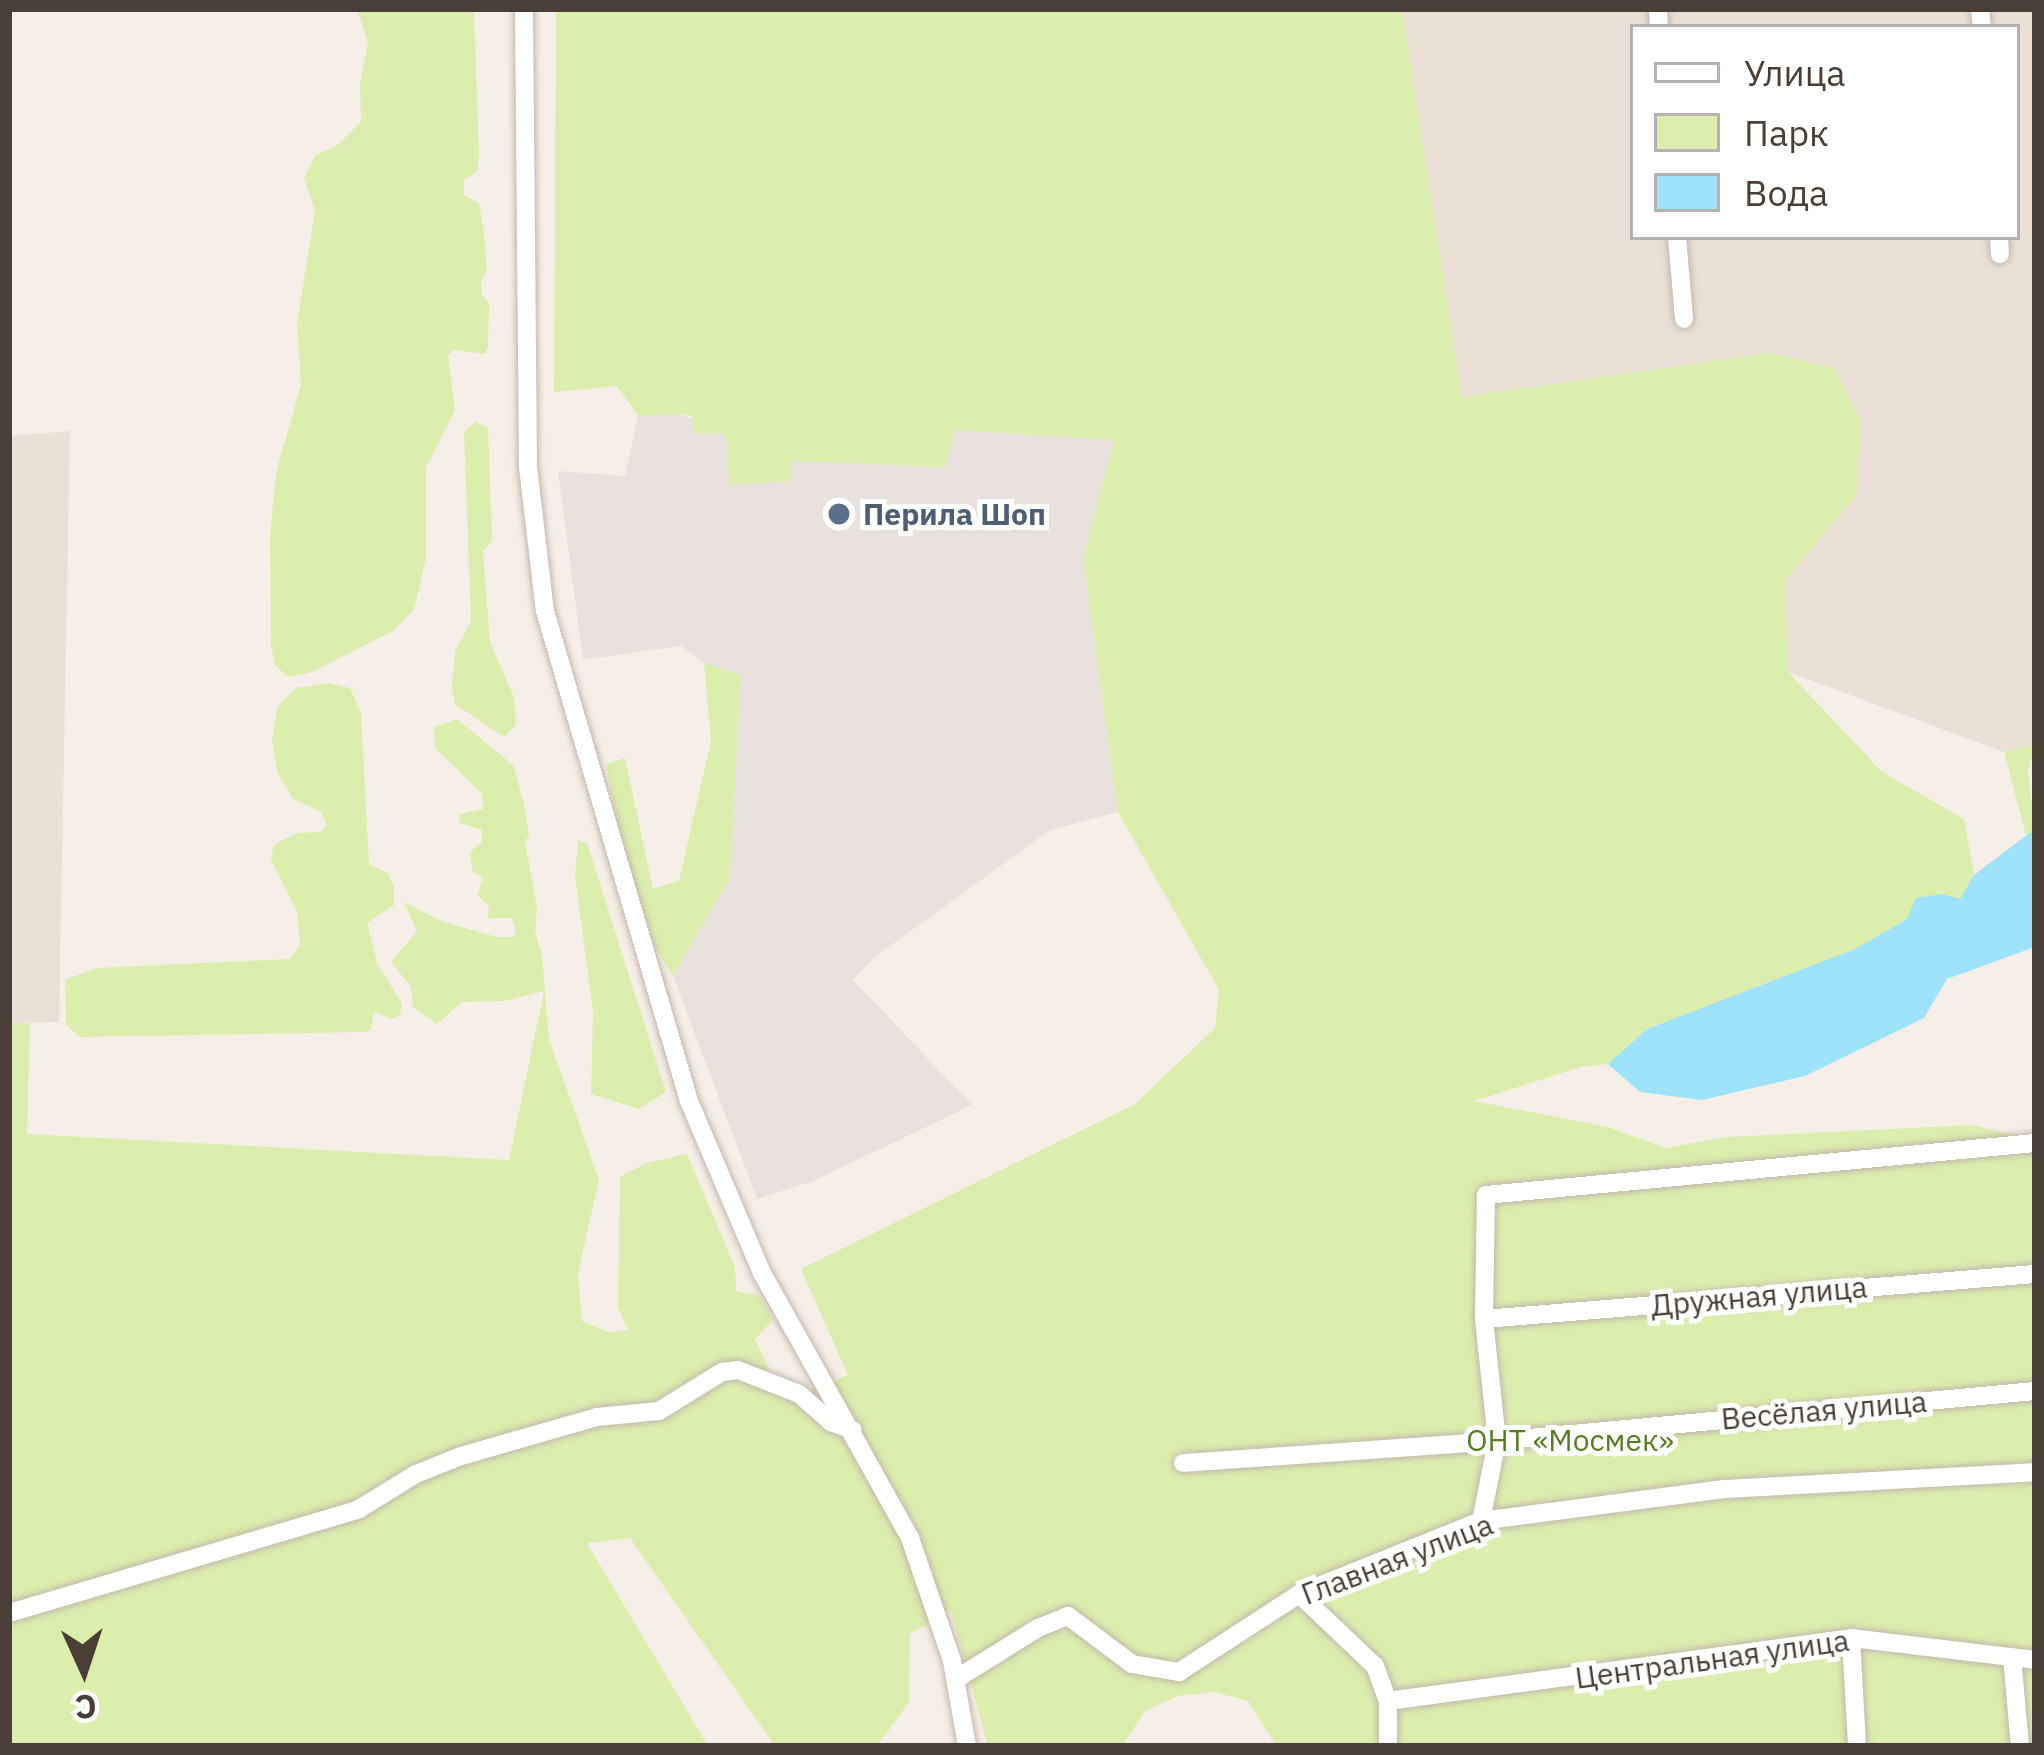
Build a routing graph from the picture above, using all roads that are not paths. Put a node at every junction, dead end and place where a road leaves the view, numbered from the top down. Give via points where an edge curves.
1 (524, 9) edge
2 (1677, 240) edge
3 (1684, 319) dead end
4 (2035, 1143) edge
5 (2035, 1274) edge
6 (1484, 1318) junction
7 (2035, 1391) edge
8 (853, 1430) junction
9 (1497, 1441) junction
10 (1183, 1463) dead end
11 (2035, 1472) edge
12 (1480, 1521) junction
13 (1299, 1594) junction
14 (9, 1612) edge
15 (1851, 1638) junction
16 (2012, 1657) junction
17 (2035, 1660) edge
18 (956, 1678) junction
19 (1388, 1701) junction
20 (968, 1746) edge
21 (1388, 1746) edge
22 (1857, 1746) edge
23 (2020, 1746) edge

1 - 8 street via 529,467 545,611 688,1101 762,1273
2 - 3 street
4 - 6 street via 1486,1196
5 - 6 street, Дружная улица
6 - 9 street
7 - 9 street, Весёлая улица
8 - 14 street via 800,1394 722,1372 659,1411 597,1417 461,1456 359,1510
8 - 18 street via 910,1538
9 - 10 street, Весёлая улица
9 - 12 street
11 - 12 street, Главная улица via 1725,1489
12 - 13 street, Главная улица
13 - 18 street, Главная улица via 1179,1672 1132,1664 1068,1616
13 - 19 street via 1375,1666
15 - 16 street, Центральная улица
15 - 19 street, Центральная улица
15 - 22 street
16 - 17 street, Центральная улица
16 - 23 street
18 - 20 street
19 - 21 street

